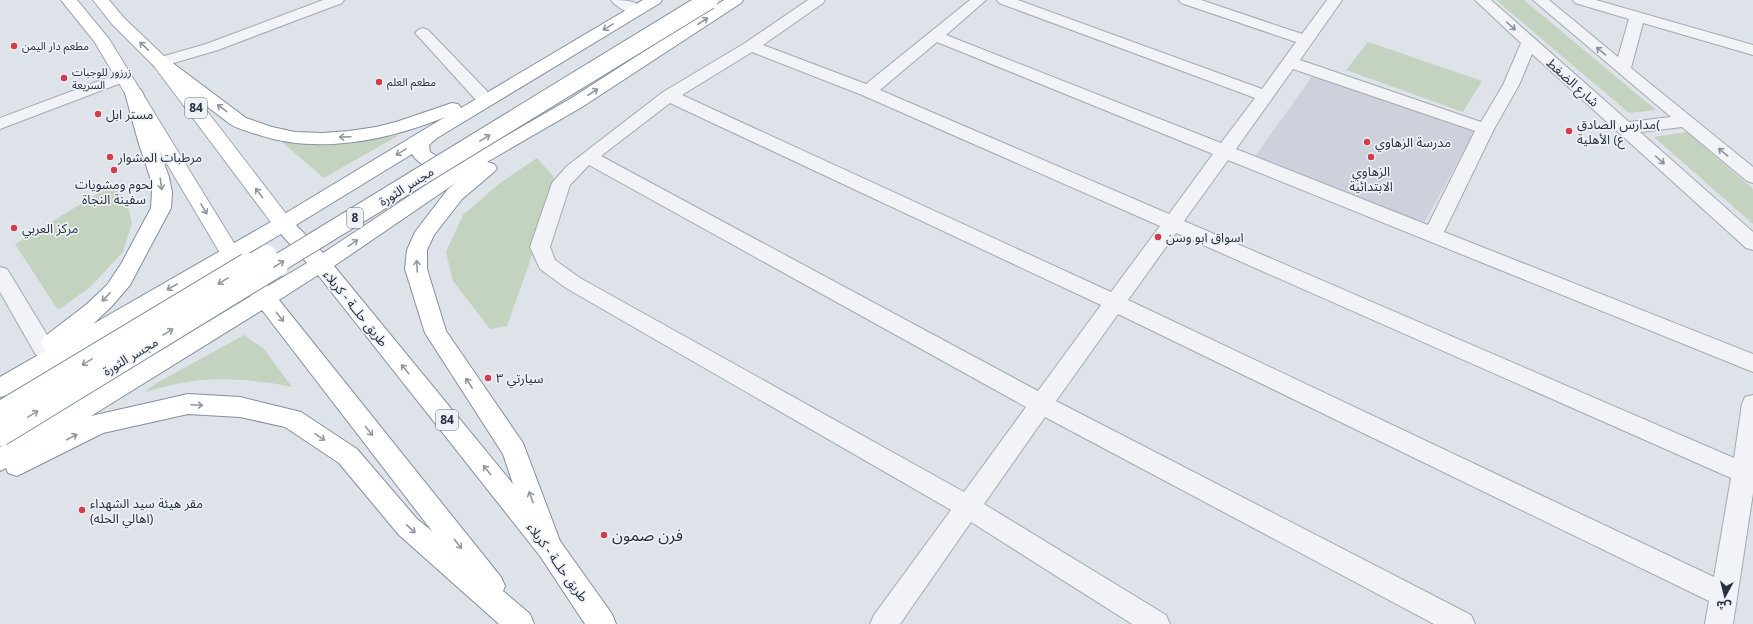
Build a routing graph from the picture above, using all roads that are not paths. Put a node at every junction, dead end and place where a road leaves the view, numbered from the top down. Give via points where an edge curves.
1 (69, 0) edge
2 (101, 0) edge
3 (337, 0) edge
4 (618, 0) edge
5 (654, 0) edge
6 (688, 0) edge
7 (709, 0) edge
8 (735, 0) edge
9 (818, 0) edge
10 (980, 0) edge
11 (1004, 0) edge
12 (1186, 0) edge
13 (1335, 0) edge
14 (1482, 0) edge
15 (1540, 0) edge
16 (1580, 0) edge
17 (311, 4) edge
18 (637, 10) junction
19 (1637, 17) junction
20 (123, 26) junction
21 (423, 33) dead end
22 (97, 35) junction
23 (936, 36) junction
24 (1306, 40) junction
25 (1529, 43) junction
26 (751, 46) junction
27 (1753, 50) edge
28 (160, 62) junction
29 (1290, 62) junction
30 (1622, 69) junction
31 (527, 75) junction
32 (129, 85) junction
33 (868, 91) junction
34 (481, 96) junction
35 (669, 96) junction
36 (1266, 96) junction
37 (576, 103) junction
38 (1686, 121) junction
39 (0, 124) edge
40 (1624, 128) junction
41 (1486, 129) junction
42 (434, 132) junction
43 (1225, 152) junction
44 (588, 157) junction
45 (480, 158) junction
46 (1753, 177) edge
47 (1173, 223) junction
48 (283, 224) junction
49 (1432, 235) junction
50 (1753, 243) edge
51 (230, 253) junction
52 (321, 264) junction
53 (0, 274) edge
54 (265, 298) junction
55 (1115, 303) junction
56 (49, 353) junction
57 (1753, 363) edge
58 (0, 378) edge
59 (0, 388) edge
60 (110, 393) junction
61 (1041, 404) junction
62 (1753, 404) edge
63 (0, 414) edge
64 (0, 434) edge
65 (0, 460) edge
66 (0, 473) edge
67 (1748, 475) edge
68 (968, 507) junction
69 (549, 547) junction
70 (1724, 595) junction
71 (521, 624) edge
72 (602, 624) edge
73 (884, 624) edge
74 (1156, 624) edge
75 (1460, 624) edge
76 (1719, 624) edge

1 - 22 main road
2 - 20 main road, طريق حلــة - كربلاء / 84
3 - 17 street
4 - 18 street
5 - 18 main road
6 -> 63 main road, مجسر الثورة / 8, bridge
64 -> 7 main road, مجسر الثورة / 8, bridge
37 -> 8 main road
9 - 26 street
10 - 23 street
11 - 36 street
12 - 24 street
13 - 24 street
14 -> 25 street, شارع الضغط
30 -> 15 street
16 - 19 street
17 - 28 street via 212,47
18 -> 31 main road
19 - 27 street
19 - 30 street
20 - 22 main road via 113,33
28 -> 20 main road, طريق حلــة - كربلاء / 84
21 - 34 street
22 - 32 main road
23 - 33 street
23 - 43 street
24 - 29 street
25 - 40 street, شارع الضغط
25 - 41 street via 1511,85
26 - 33 street
26 - 35 street
34 -> 28 main road via 395,130 355,137 285,136 242,123
48 -> 28 main road, طريق حلــة - كربلاء / 84
29 - 36 street
29 - 41 street
30 - 38 street
31 - 34 main road
31 - 42 main road
32 - 39 street
32 -> 51 main road
32 -> 56 main road via 159,173 163,198 161,208 130,269 88,317
33 - 47 street
35 - 44 street
35 - 55 street
36 - 43 street
37 - 45 main road
69 -> 37 main road via 514,450 436,333 416,269 417,250 425,232 456,194
38 - 40 street
46 -> 38 street
40 -> 50 street, شارع الضغط
41 - 49 street
42 - 45 main road via 420,143 421,154 430,161 454,164
42 -> 48 main road
43 - 47 street
43 - 49 street
44 - 61 street
44 - 68 street via 561,183 540,247 547,264 572,283
52 -> 45 main road
47 - 55 street
47 - 67 street
48 - 51 main road
48 - 52 main road, طريق حلــة - كربلاء / 84
49 - 57 street
51 - 54 main road
51 -> 56 main road
52 - 54 main road
69 -> 52 main road, طريق حلــة - كربلاء / 84
53 - 56 street
54 - 60 main road
54 -> 71 main road
55 - 61 street
55 - 70 street
56 - 58 main road
56 - 59 main road
56 - 60 main road via 87,345 96,345 116,352 122,357 128,372 121,384
60 - 65 main road
61 - 68 street
61 - 75 street
62 - 67 street
66 -> 71 main road via 98,424 188,404 240,407 292,419 348,456 408,526
67 - 70 street
68 - 73 street
68 - 74 street
69 - 72 main road, طريق حلــة - كربلاء / 84
70 - 76 street

